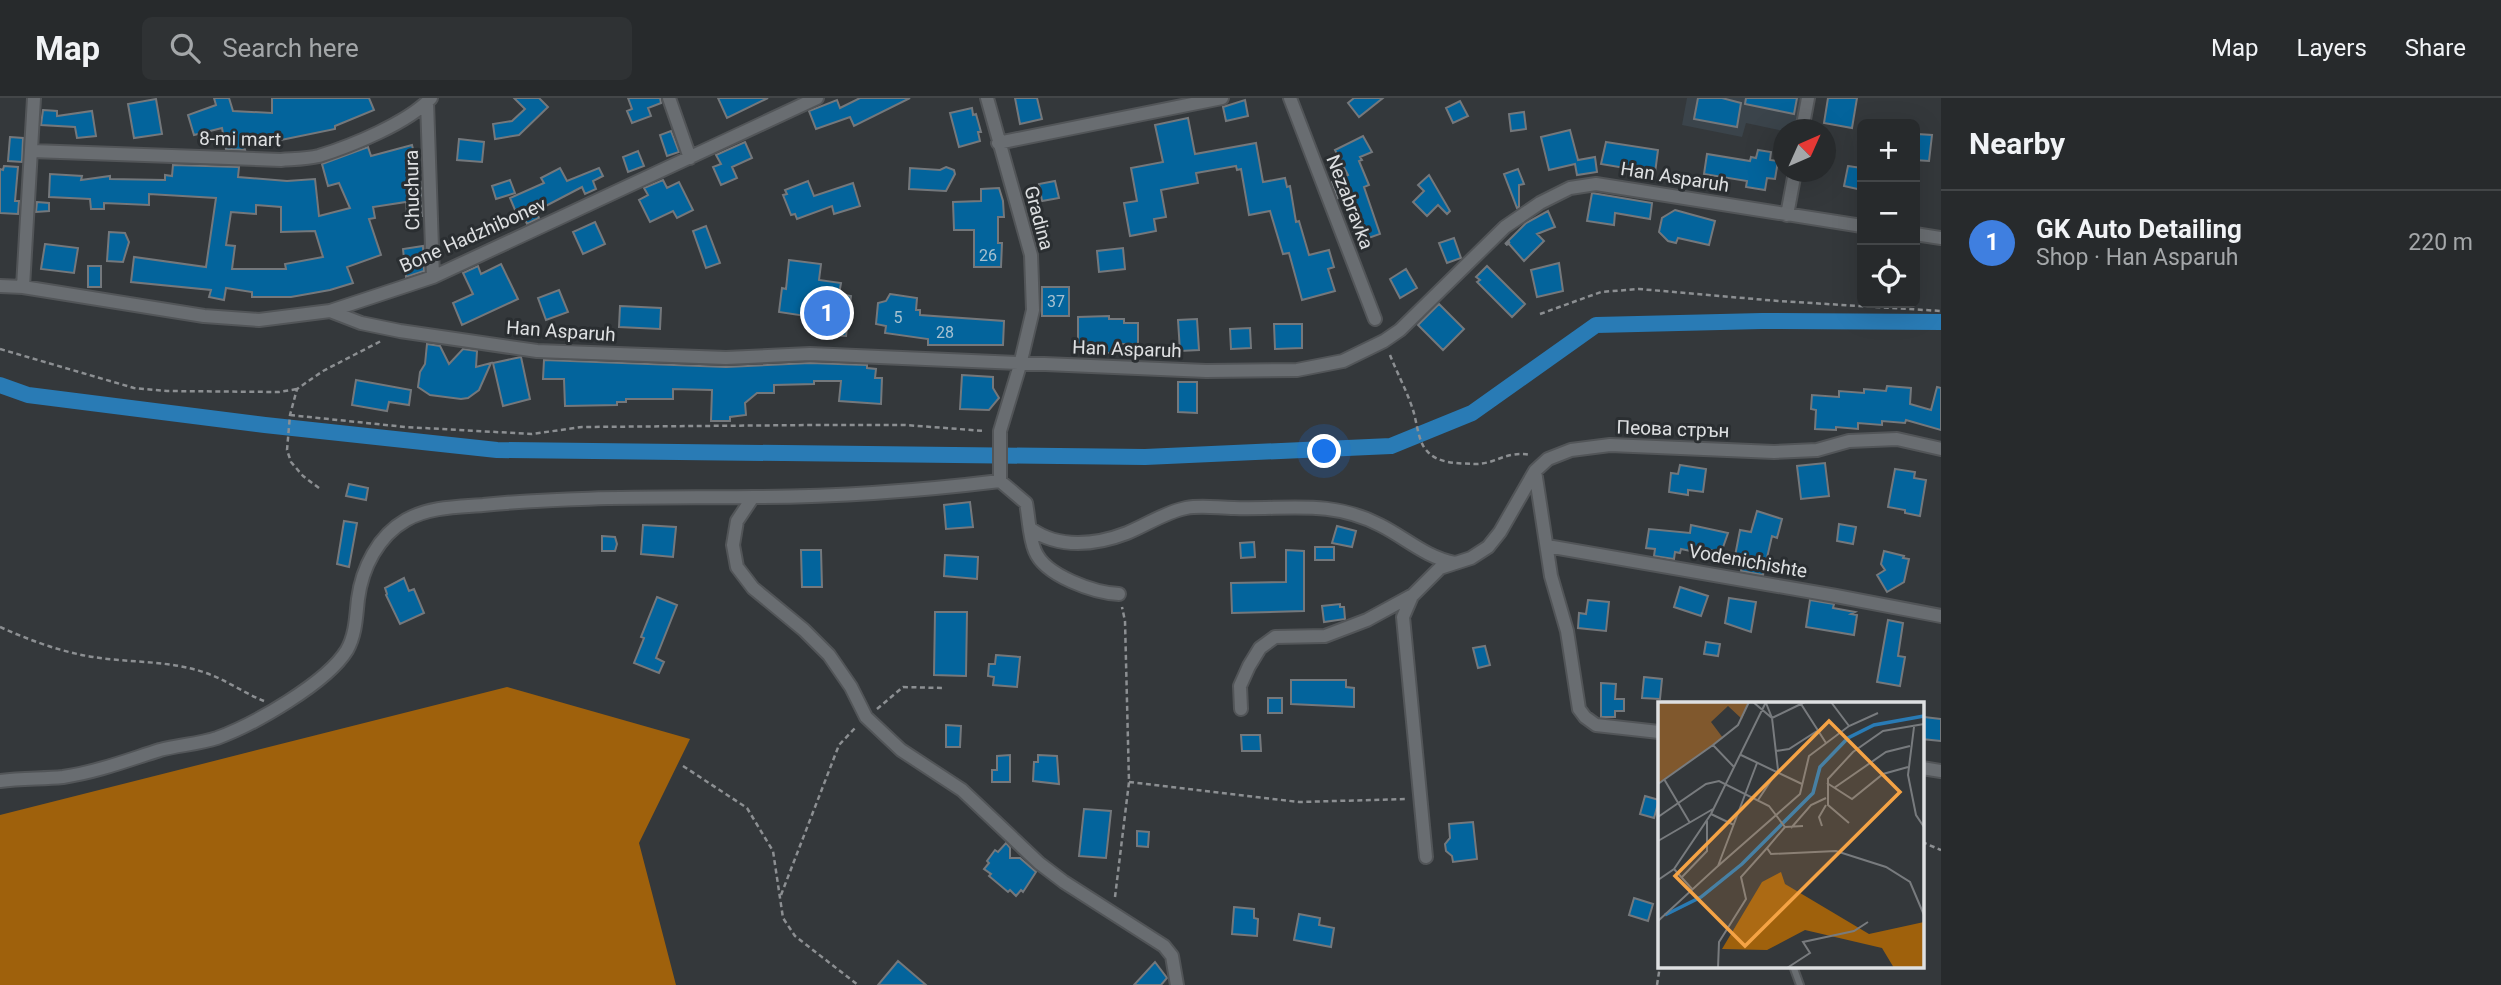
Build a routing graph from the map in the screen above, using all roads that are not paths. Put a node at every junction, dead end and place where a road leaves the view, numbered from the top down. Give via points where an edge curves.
1 (34, 98) edge
2 (669, 98) edge
3 (817, 98) edge
4 (987, 98) edge
5 (1222, 98) edge
6 (1290, 98) edge
7 (1808, 98) edge
8 (429, 100) edge
9 (1804, 119) edge
10 (998, 143) junction
11 (32, 151) junction
12 (690, 159) junction
13 (1793, 182) edge
14 (1787, 215) junction
15 (1857, 225) edge
16 (1920, 235) edge
17 (1941, 238) edge
18 (433, 277) junction
19 (0, 286) edge
20 (23, 287) junction
21 (330, 311) junction
22 (1375, 319) dead end
23 (1020, 365) junction
24 (1941, 449) edge
25 (1535, 471) junction
26 (1000, 481) junction
27 (753, 497) junction
28 (1031, 529) junction
29 (1547, 546) junction
30 (1455, 563) junction
31 (1119, 594) road end
32 (1412, 596) junction
33 (1941, 617) edge
34 (1241, 709) dead end
35 (1658, 732) edge
36 (0, 781) edge
37 (1426, 857) dead end
38 (1794, 968) edge
39 (1177, 985) edge
40 (1800, 985) edge

1 - 11 street
2 - 12 street
3 - 12 street, Bone Hadzhibonev
4 - 10 street, Gradina
5 - 10 street
6 - 22 street, Nezabravka
7 - 9 street
8 - 11 street, 8-mi mart via 358,142 316,156 281,160
8 - 18 street, Chuchura
10 - 23 street, Gradina via 1031,255 1033,310
11 - 20 street
12 - 18 street, Bone Hadzhibonev
13 - 14 street
14 - 15 street, Han Asparuh
14 - 23 street, Han Asparuh via 1596,184 1570,188 1505,227 1399,330 1343,361 1297,370
16 - 17 street
18 - 21 street, Bone Hadzhibonev
19 - 20 street, Bone Hadzhibonev
20 - 21 street, Bone Hadzhibonev via 204,316 259,320
21 - 23 street, Han Asparuh via 400,331 537,351 726,358 810,354
23 - 26 street, Gradina via 1000,430
24 - 25 street, Пеова стрън via 1897,439 1774,452 1610,445 1571,450 1548,458
25 - 29 street
25 - 30 street, Пеова стрън via 1494,540 1471,558
26 - 27 street via 824,497
26 - 28 street via 1026,503
27 - 36 street via 506,502 434,510 405,520 382,540 368,561 358,597 357,623 347,650 302,694 215,739 64,777
27 - 39 street via 737,521 733,545 737,567 753,588 829,654 866,717 901,750 962,790 1039,863 1164,946 1172,956
28 - 30 street via 1065,544 1080,543 1127,533 1186,508 1299,506 1340,510 1379,524 1438,559
28 - 31 street via 1034,550 1054,573 1103,594
29 - 33 street, Vodenichishte
29 - 35 street via 1579,709 1596,725
30 - 32 street, Пеова стрън via 1440,568
32 - 34 street via 1325,636 1275,637 1260,648 1249,666 1240,686
32 - 37 street via 1402,617
38 - 40 lane

